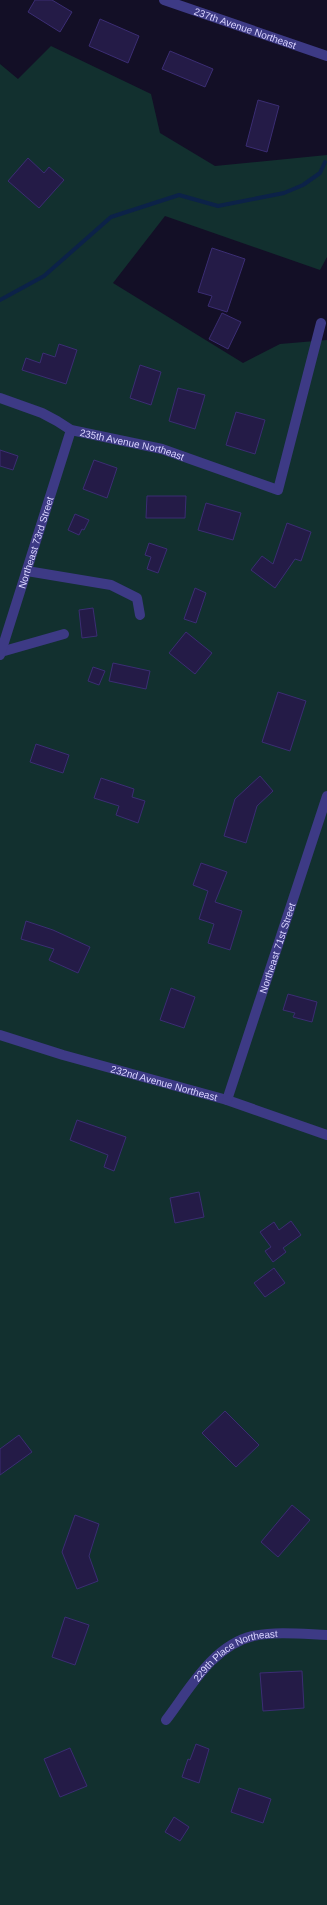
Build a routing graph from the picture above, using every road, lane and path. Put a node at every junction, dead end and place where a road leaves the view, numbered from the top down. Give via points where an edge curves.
1 (164, 0) edge
2 (327, 56) edge
3 (321, 323) dead end
4 (0, 398) edge
5 (71, 430) junction
6 (27, 571) junction
7 (140, 615) dead end
8 (64, 634) dead end
9 (0, 653) edge
10 (327, 796) edge
11 (0, 1035) edge
12 (227, 1100) junction
13 (327, 1134) edge
14 (327, 1635) edge
15 (166, 1720) dead end

1 - 2 street, 237th Avenue Northeast
3 - 5 street, 235th Avenue Northeast via 278,490 162,449
4 - 5 street, 235th Avenue Northeast via 42,413
5 - 6 street, Northeast 73rd Street
6 - 7 street via 111,585 137,598
6 - 9 street, Northeast 73rd Street
8 - 9 street
10 - 12 street, Northeast 71st Street
11 - 12 street, 232nd Avenue Northeast
12 - 13 street, 232nd Avenue Northeast
14 - 15 street, 229th Place Northeast via 286,1633 252,1636 232,1646 217,1655

